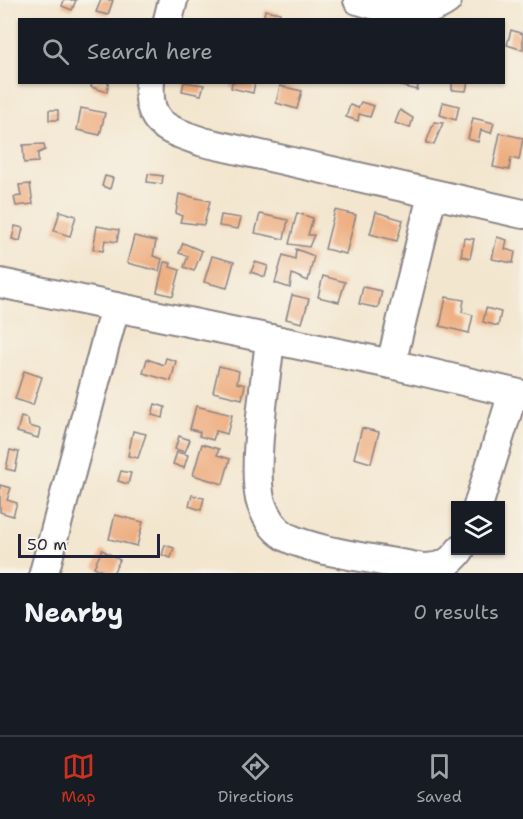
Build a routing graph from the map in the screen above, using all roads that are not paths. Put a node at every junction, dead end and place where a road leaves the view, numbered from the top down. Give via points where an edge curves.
1 (173, 0) edge
2 (358, 0) edge
3 (447, 0) edge
4 (168, 18) edge
5 (150, 84) edge
6 (432, 195) junction
7 (523, 214) edge
8 (0, 283) edge
9 (115, 307) junction
10 (270, 339) junction
11 (392, 364) junction
12 (518, 394) edge
13 (480, 501) edge
14 (456, 555) edge
15 (44, 573) edge

1 - 4 street
2 - 3 street via 410,12 428,10
5 - 6 street via 152,110 166,129 213,145
6 - 7 street
6 - 11 street
8 - 9 street
9 - 10 street
9 - 15 street
10 - 11 street
10 - 14 street via 257,475 261,500 274,527 306,545 423,568 436,568
11 - 12 street
12 - 13 street

